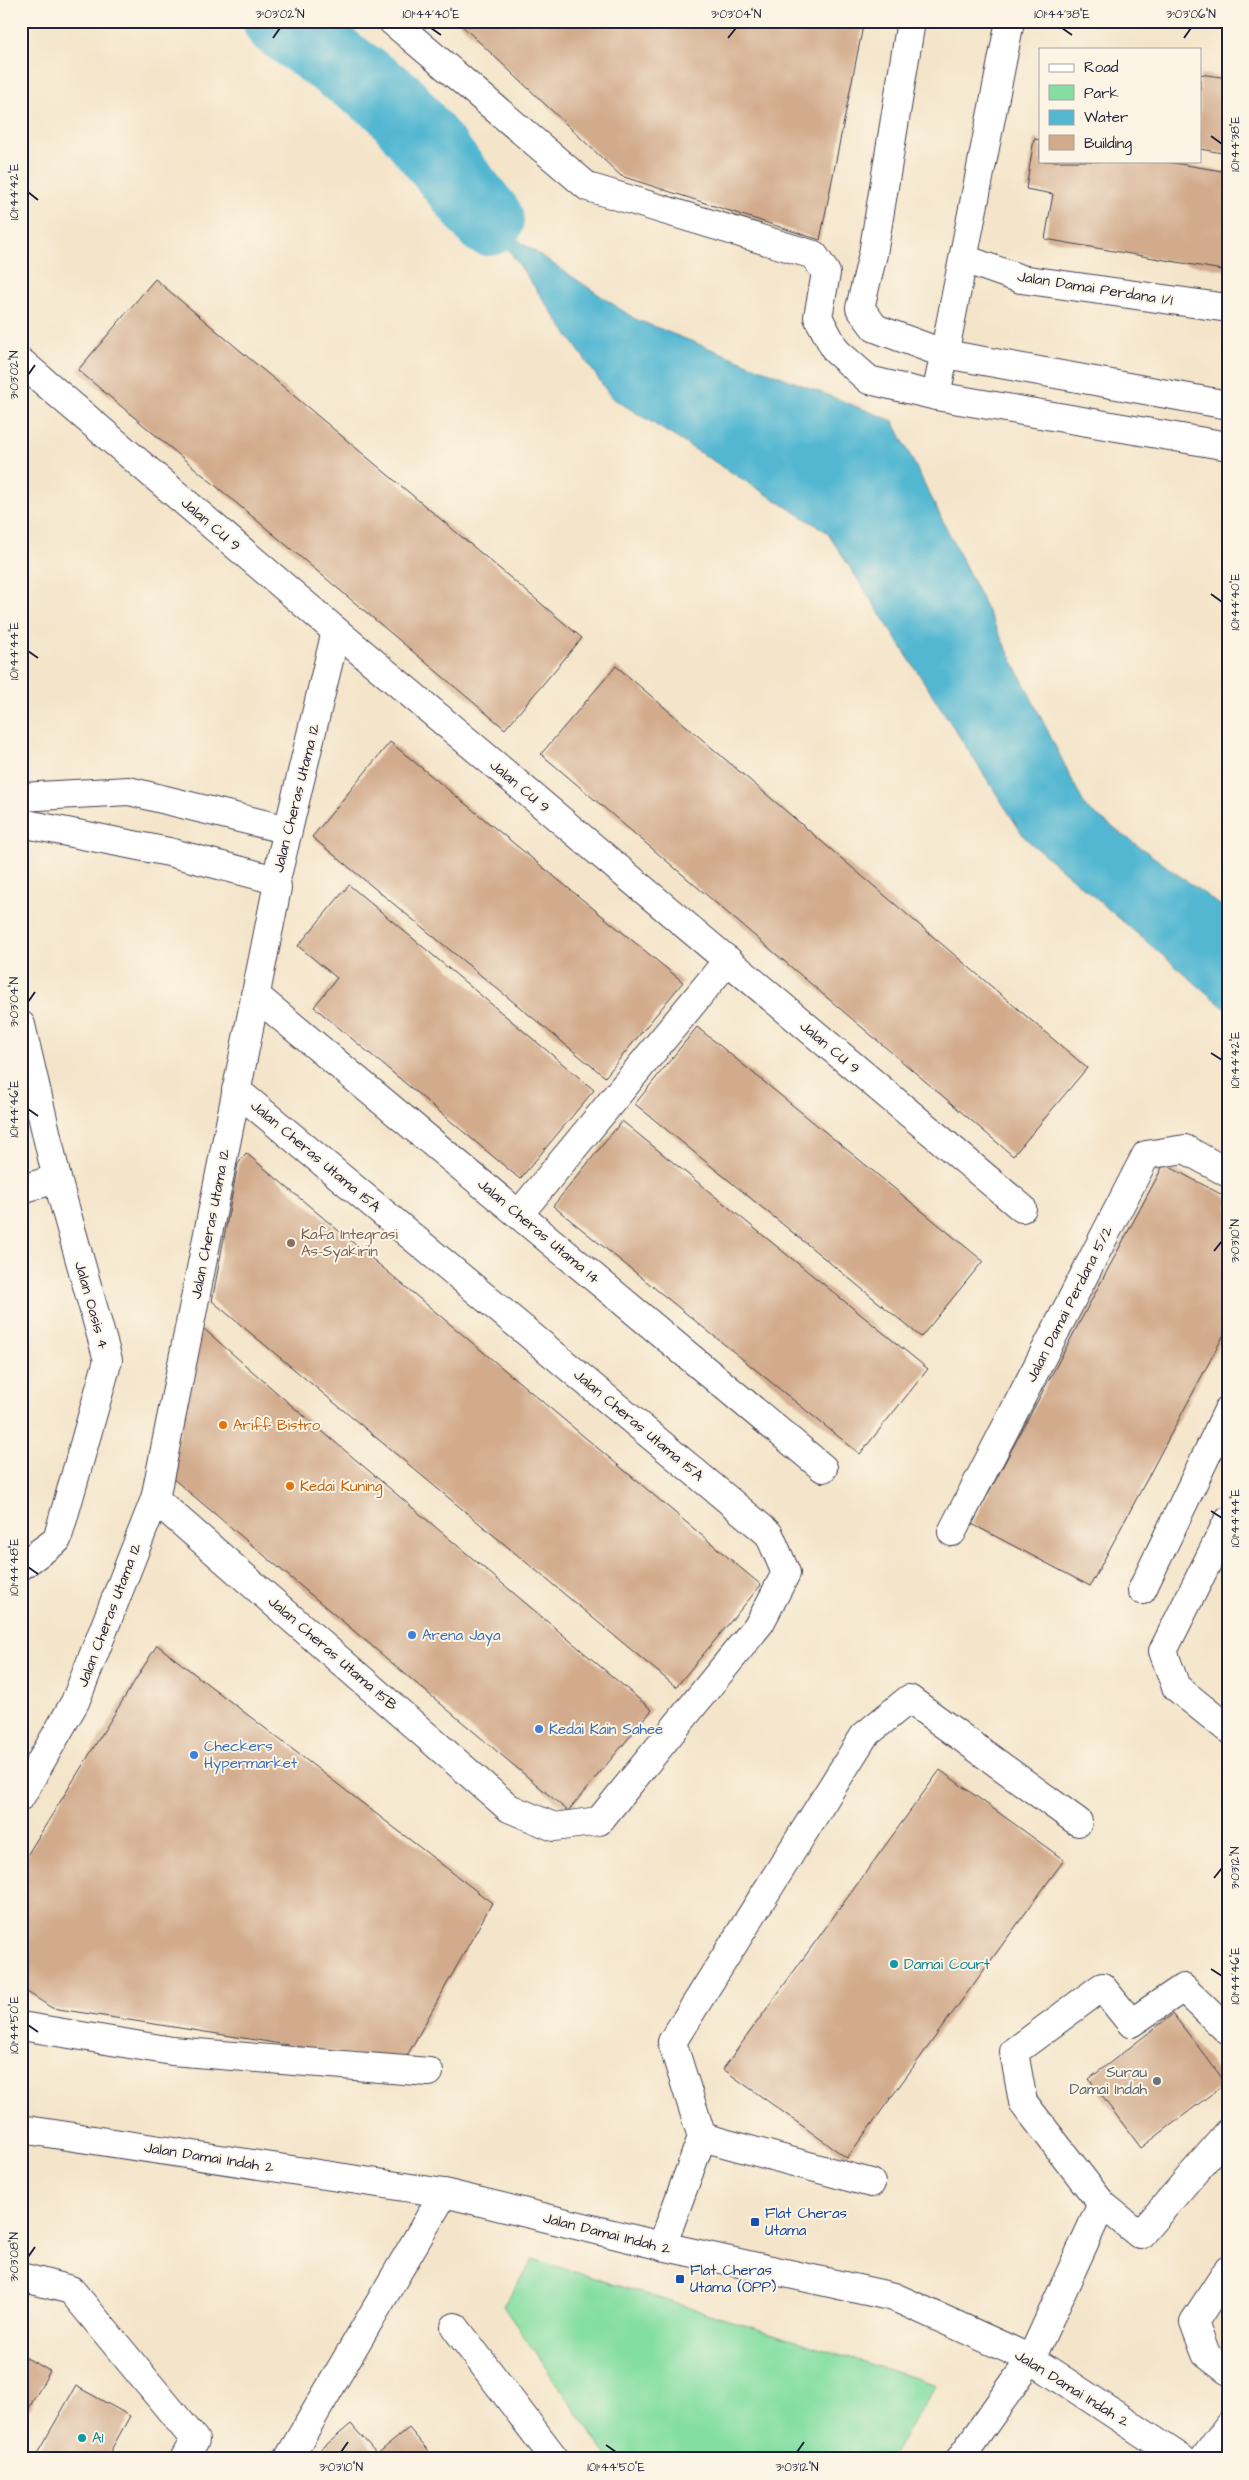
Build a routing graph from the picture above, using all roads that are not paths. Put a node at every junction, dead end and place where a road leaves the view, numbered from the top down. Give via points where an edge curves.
1 (392, 21) edge
2 (910, 21) edge
3 (1010, 21) edge
4 (964, 260) junction
5 (1228, 308) edge
6 (945, 354) junction
7 (21, 362) edge
8 (936, 396) junction
9 (1228, 405) edge
10 (1228, 446) edge
11 (336, 631) junction
12 (21, 797) edge
13 (21, 823) edge
14 (288, 830) junction
15 (276, 880) junction
16 (728, 960) junction
17 (255, 995) junction
18 (21, 1025) edge
19 (236, 1090) junction
20 (1228, 1172) edge
21 (57, 1179) junction
22 (21, 1189) edge
23 (1022, 1208) dead end
24 (519, 1214) junction
25 (1228, 1410) edge
26 (823, 1468) dead end
27 (155, 1499) junction
28 (1228, 1521) edge
29 (952, 1532) dead end
30 (21, 1566) edge
31 (1142, 1590) dead end
32 (1228, 1729) edge
33 (21, 1796) edge
34 (599, 1822) joint
35 (1078, 1822) dead end
36 (21, 2026) edge
37 (1228, 2031) edge
38 (429, 2072) dead end
39 (21, 2128) edge
40 (1228, 2133) edge
41 (702, 2137) junction
42 (871, 2183) dead end
43 (444, 2193) junction
44 (1102, 2204) junction
45 (662, 2246) junction
46 (1228, 2270) edge
47 (21, 2277) edge
48 (455, 2327) dead end
49 (1031, 2359) junction
50 (1228, 2371) edge
51 (1228, 2426) edge
52 (184, 2459) edge
53 (288, 2459) edge
54 (555, 2459) edge
55 (960, 2459) edge
56 (1182, 2459) edge
57 (1204, 2459) edge

1 - 8 street via 588,187 814,255 826,273 818,317 836,351 869,380
2 - 6 street via 873,254 860,308 875,328
3 - 4 street
4 - 5 street, Jalan Damai Perdana 1/1 via 1022,279
4 - 6 street
6 - 8 street
6 - 9 street
7 - 11 street, Jalan CU 9
8 - 10 street
11 - 14 street, Jalan Cheras Utama 12
11 - 16 street, Jalan CU 9
12 - 14 street via 129,792
13 - 15 street via 169,852
14 - 15 street, Jalan Cheras Utama 12
15 - 17 street, Jalan Cheras Utama 12
16 - 23 street, Jalan CU 9
16 - 24 street
17 - 19 street, Jalan Cheras Utama 12
17 - 24 street, Jalan Cheras Utama 14
18 - 21 street, Jalan Oasis 4
19 - 27 street, Jalan Cheras Utama 12
19 - 34 street, Jalan Cheras Utama 15A via 769,1534 786,1572 760,1622
20 - 29 street, Jalan Damai Perdana 5/2 via 1185,1149 1146,1155
21 - 22 street
21 - 30 street, Jalan Oasis 4 via 108,1360 57,1540
24 - 26 street, Jalan Cheras Utama 14
25 - 31 street
27 - 33 street, Jalan Cheras Utama 12 via 75,1702
27 - 34 street, Jalan Cheras Utama 15B via 510,1808 554,1827
28 - 32 street via 1163,1652 1176,1688
35 - 41 street via 909,1699 864,1736 672,2042
36 - 38 street via 172,2051
37 - 44 street via 1183,1988 1131,2023 1102,1987 1014,2052 1023,2102
39 - 43 street, Jalan Damai Indah 2
40 - 44 street via 1140,2235
41 - 42 street
41 - 45 street
43 - 45 street, Jalan Damai Indah 2
43 - 53 street
44 - 49 street
45 - 49 street, Jalan Damai Indah 2 via 894,2297
46 - 50 street via 1194,2322 1206,2354
47 - 52 street via 71,2290 195,2440
48 - 54 street
49 - 55 street
49 - 56 street, Jalan Damai Indah 2
51 - 57 street

